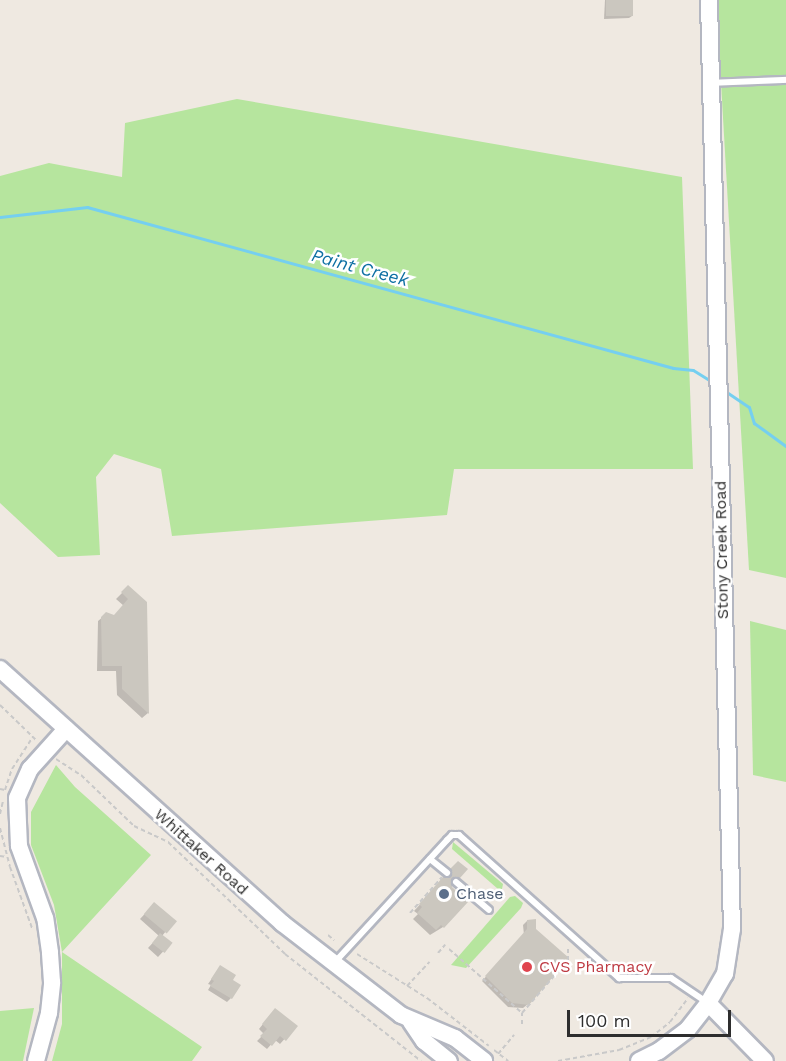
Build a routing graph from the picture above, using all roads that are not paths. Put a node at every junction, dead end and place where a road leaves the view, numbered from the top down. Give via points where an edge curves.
1 (709, 0) edge
2 (786, 80) edge
3 (711, 83) junction
4 (0, 669) edge
5 (66, 729) junction
6 (430, 859) junction
7 (444, 876) road end
8 (456, 882) dead end
9 (489, 910) dead end
10 (334, 964) junction
11 (708, 1003) junction
12 (411, 1022) junction
13 (491, 1057) edge
14 (36, 1061) edge
15 (449, 1061) edge
16 (639, 1061) edge
17 (765, 1061) edge

1 - 3 main road, Stony Creek Road
2 - 3 lane
3 - 11 main road, Stony Creek Road via 732,928 724,974
4 - 5 main road, Whittaker Road
5 - 10 main road, Whittaker Road via 256,901
5 - 14 main road via 30,769 17,798 19,846 45,918 50,952 49,1014
6 - 7 lane
6 - 10 lane
6 - 11 lane via 452,835 459,835 619,978 671,978
8 - 9 lane
10 - 12 main road, Whittaker Road
11 - 16 main road, Stony Creek Road via 688,1029
11 - 17 main road
12 - 13 main road, Whittaker Road via 431,1027
12 - 15 main road, Whittaker Road via 424,1041

